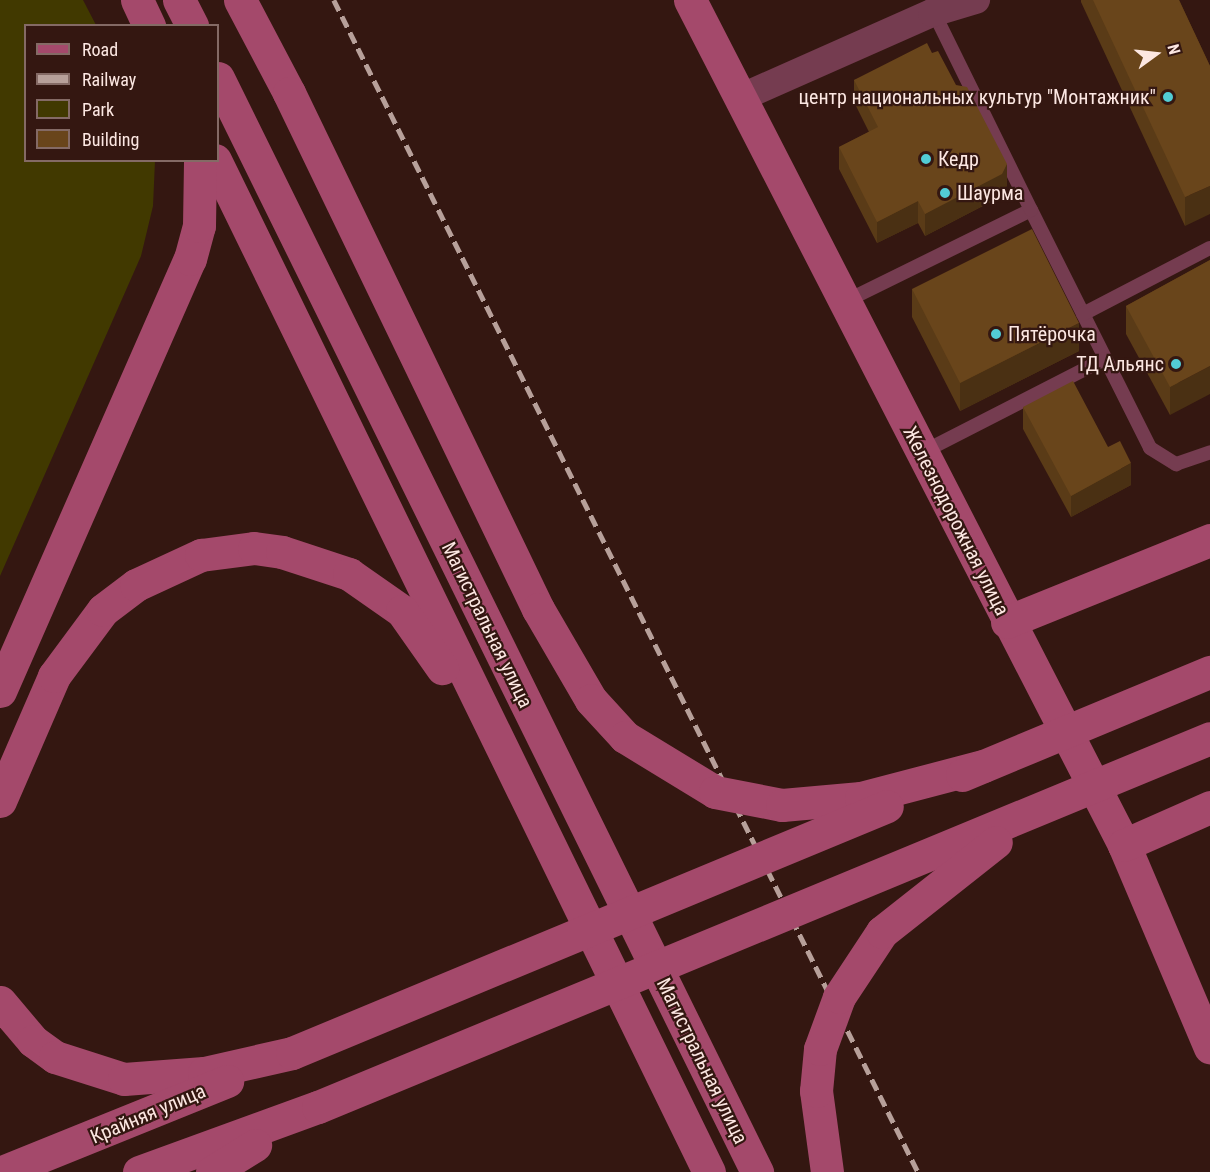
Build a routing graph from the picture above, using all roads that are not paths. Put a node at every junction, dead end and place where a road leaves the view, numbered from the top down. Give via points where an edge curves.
1 (137, 0) edge
2 (179, 0) edge
3 (240, 0) edge
4 (690, 0) edge
5 (976, 0) edge
6 (931, 6) edge
7 (148, 24) edge
8 (191, 24) edge
9 (219, 80) edge
10 (740, 98) junction
11 (200, 162) edge
12 (216, 162) edge
13 (1031, 210) junction
14 (1210, 248) edge
15 (844, 302) junction
16 (1083, 314) junction
17 (1105, 359) junction
18 (1210, 452) edge
19 (921, 453) junction
20 (1210, 540) edge
21 (1007, 622) junction
22 (1210, 672) edge
23 (0, 691) edge
24 (1210, 738) edge
25 (983, 766) junction
26 (0, 801) edge
27 (1210, 807) edge
28 (1045, 808) junction
29 (1124, 845) junction
30 (565, 874) junction
31 (0, 1002) edge
32 (637, 1022) junction
33 (1210, 1048) edge
34 (292, 1053) junction
35 (318, 1107) junction
36 (2, 1172) edge
37 (139, 1172) edge
38 (212, 1172) edge
39 (695, 1172) edge
40 (709, 1172) edge
41 (757, 1172) edge
42 (827, 1172) edge

1 - 7 main road
2 - 8 main road
3 - 25 main road, bridge via 289,93 537,609 591,700 625,737 715,792 782,806 861,798
4 - 10 main road, Железнодорожная улица
5 - 6 street
6 - 10 street
6 - 13 lane
9 - 41 main road, Магистральная улица
10 - 15 main road, Железнодорожная улица
11 - 23 main road via 199,226 189,259
12 - 30 main road, Магистральная улица
13 - 15 lane
13 - 16 lane
14 - 16 lane
15 - 19 main road, Железнодорожная улица
16 - 17 lane
17 - 18 lane via 1150,448 1161,460 1193,461
17 - 19 lane
19 - 21 main road, Железнодорожная улица
20 - 21 main road
21 - 29 main road, Железнодорожная улица
22 - 25 main road, bridge
24 - 28 main road, bridge
25 - 34 main road, bridge
26 - 30 main road via 54,676 103,610 136,585 201,555 254,548 282,552 349,574 402,610 421,632 501,778
27 - 29 main road
28 - 35 main road, bridge
28 - 42 main road, bridge via 910,905 882,933 838,997 820,1049 816,1091
29 - 33 main road, Железнодорожная улица
30 - 32 main road, Магистральная улица
31 - 34 main road via 33,1041 55,1057 124,1079 204,1073
32 - 39 main road via 668,1116
32 - 40 main road, Магистральная улица
34 - 36 main road, Крайняя улица
35 - 37 main road
35 - 38 main road

